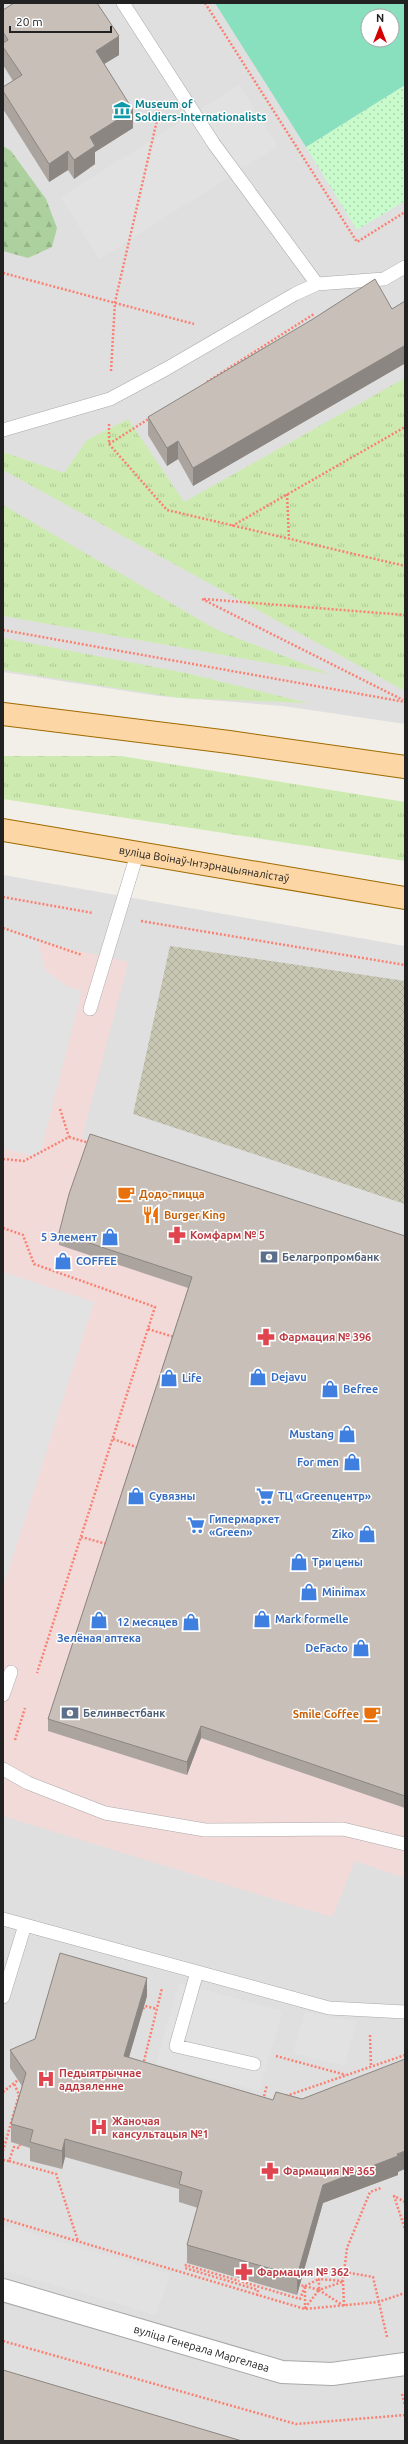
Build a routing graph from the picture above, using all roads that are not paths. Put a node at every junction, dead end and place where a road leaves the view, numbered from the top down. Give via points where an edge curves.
1 (123, 3) edge
2 (405, 267) edge
3 (317, 284) junction
4 (3, 430) edge
5 (3, 714) edge
6 (405, 767) edge
7 (3, 830) edge
8 (138, 851) junction
9 (405, 898) edge
10 (90, 1010) dead end
11 (11, 1672) dead end
12 (3, 1695) edge
13 (3, 1769) edge
14 (405, 1844) edge
15 (3, 1920) edge
16 (25, 1925) junction
17 (197, 1972) junction
18 (3, 1997) edge
19 (405, 2012) edge
20 (254, 2064) dead end
21 (3, 2290) edge
22 (405, 2364) edge

1 - 3 lane via 214,144
2 - 3 lane via 384,279
3 - 4 lane via 110,399
5 - 6 main road
7 - 8 main road, вуліца Воінаў-Інтэрнацыяналістаў
8 - 9 main road, вуліца Воінаў-Інтэрнацыяналістаў
8 - 10 lane
11 - 12 lane
13 - 14 lane via 28,1783 105,1813 205,1830 343,1829
15 - 16 lane
16 - 17 lane
16 - 18 lane
17 - 19 lane via 329,2008
17 - 20 lane via 176,2046
21 - 22 street, вуліца Генерала Маргелава via 282,2372 332,2374

